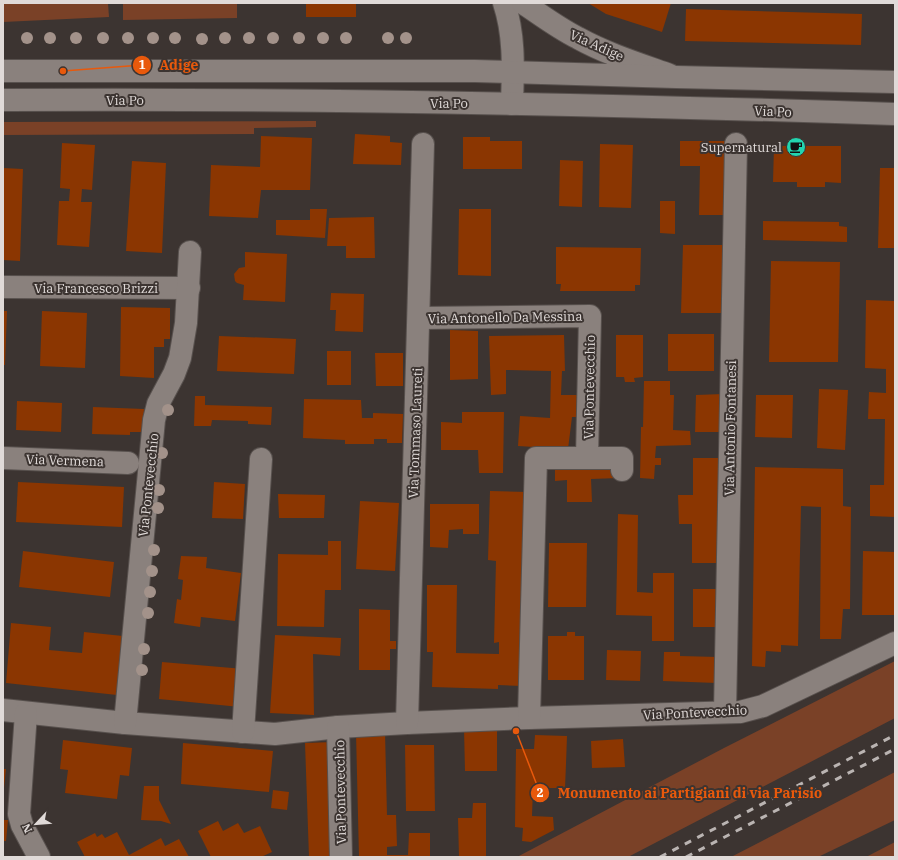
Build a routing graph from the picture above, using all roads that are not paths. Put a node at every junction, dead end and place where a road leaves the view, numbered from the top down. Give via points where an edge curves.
1 (504, 3) edge
2 (523, 3) edge
3 (3, 71) edge
4 (513, 72) junction
5 (676, 78) junction
6 (895, 82) edge
7 (3, 100) edge
8 (512, 104) junction
9 (895, 114) edge
10 (423, 144) dead end
11 (736, 144) dead end
12 (190, 252) dead end
13 (3, 287) edge
14 (189, 288) junction
15 (590, 316) joint
16 (419, 318) junction
17 (3, 458) edge
18 (587, 458) junction
19 (261, 459) dead end
20 (128, 463) dead end
21 (622, 470) dead end
22 (895, 643) edge
23 (3, 710) edge
24 (725, 712) junction
25 (26, 713) junction
26 (529, 718) junction
27 (125, 723) junction
28 (407, 723) junction
29 (338, 727) junction
30 (243, 732) junction
31 (39, 857) edge
32 (341, 857) edge

1 - 4 street via 512,37
2 - 5 street, Via Adige via 578,38
3 - 4 street
4 - 5 street
4 - 8 street
5 - 6 street
7 - 8 street, Via Po
8 - 9 street, Via Po
10 - 16 street, Via Tommaso Laureti
11 - 24 street, Via Antonio Fontanesi
12 - 14 street, Via Pontevecchio
13 - 14 street, Via Francesco Brizzi
14 - 27 street, Via Pontevecchio via 180,358 158,404 154,420
15 - 16 street, Via Antonello Da Messina
15 - 18 street, Via Pontevecchio
16 - 28 street, Via Tommaso Laureti
17 - 20 street, Via Vermena
18 - 21 street, Via Pontevecchio via 622,458
18 - 26 street, Via Pontevecchio via 529,458
19 - 30 street
22 - 24 street, Via Pontevecchio via 763,706 740,712
23 - 25 street, Via Pontevecchio
24 - 26 street, Via Pontevecchio
25 - 27 street, Via Pontevecchio
25 - 31 street via 19,814
26 - 28 street, Via Pontevecchio
27 - 30 street, Via Pontevecchio
28 - 29 street, Via Pontevecchio
29 - 30 street, Via Pontevecchio via 275,734
29 - 32 street, Via Pontevecchio

